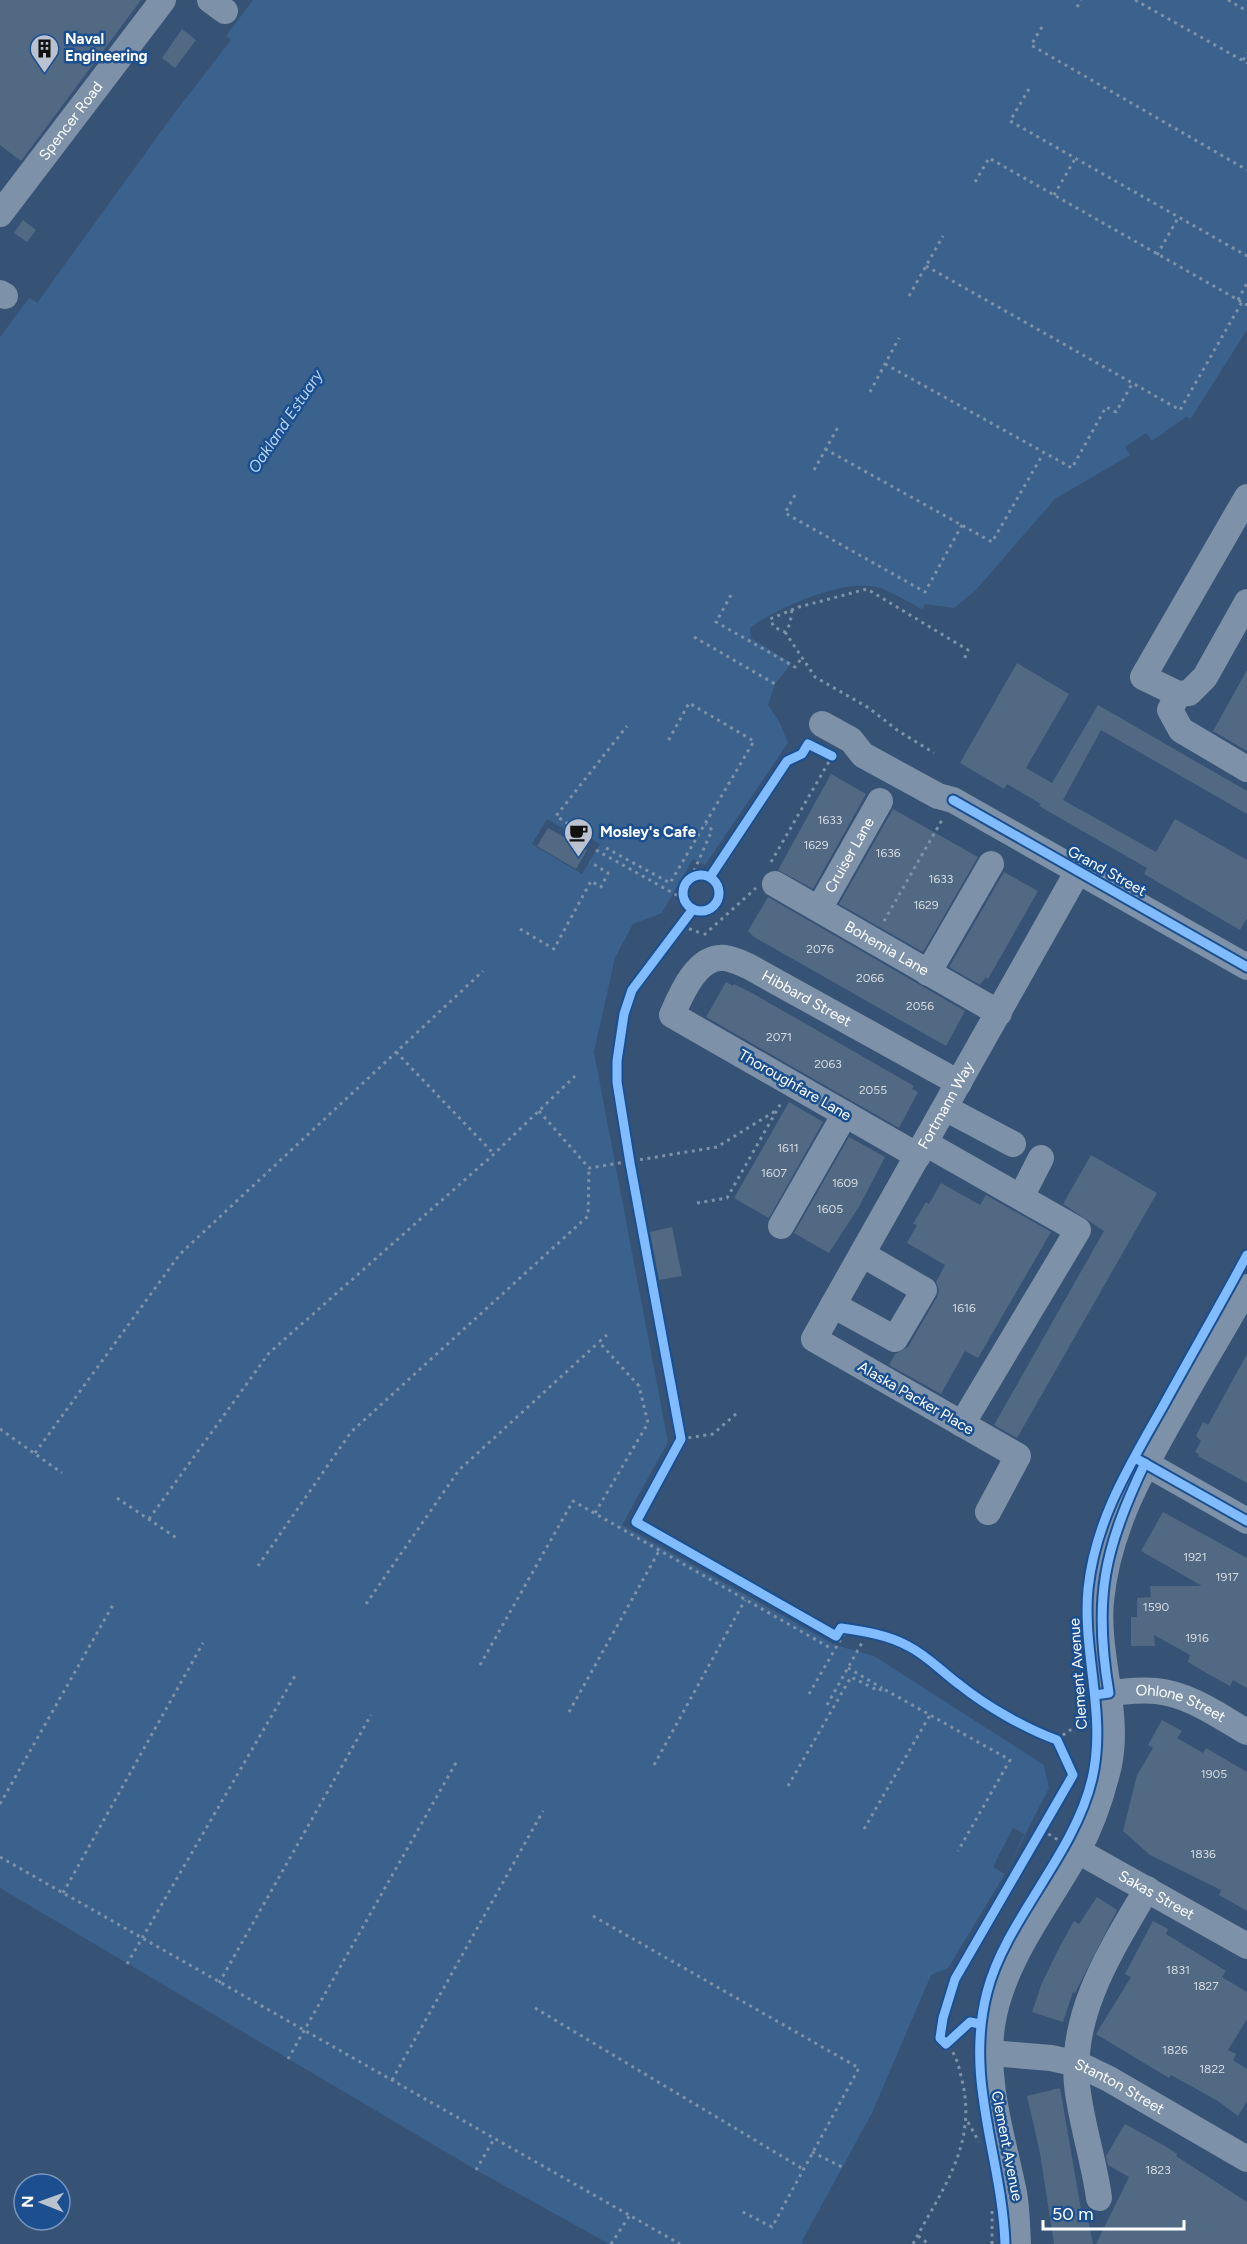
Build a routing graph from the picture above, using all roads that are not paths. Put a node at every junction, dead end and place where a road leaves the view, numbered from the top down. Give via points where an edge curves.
1 (163, 0) edge
2 (0, 214) edge
3 (1247, 497) edge
4 (1247, 602) edge
5 (1178, 694) junction
6 (827, 736) road end
7 (1247, 769) edge
8 (880, 801) dead end
9 (991, 864) dead end
10 (1078, 871) junction
11 (767, 879) road end
12 (819, 909) junction
13 (1247, 967) edge
14 (928, 973) junction
15 (999, 1013) junction
16 (672, 1015) joint
17 (959, 1083) junction
18 (945, 1108) junction
19 (845, 1114) junction
20 (1013, 1144) dead end
21 (922, 1149) junction
22 (1041, 1158) dead end
23 (1021, 1197) junction
24 (781, 1226) dead end
25 (862, 1254) junction
26 (1247, 1287) edge
27 (833, 1305) junction
28 (814, 1340) joint
29 (962, 1424) junction
30 (1145, 1463) junction
31 (988, 1512) dead end
32 (1247, 1521) edge
33 (1102, 1694) junction
34 (1247, 1732) edge
35 (1068, 1845) junction
36 (1147, 1888) junction
37 (1247, 1946) edge
38 (991, 2053) junction
39 (1078, 2064) junction
40 (1247, 2159) edge
41 (1099, 2198) dead end
42 (1018, 2244) edge

1 - 2 street, Spencer Road
3 - 5 street via 1143,677
4 - 5 street via 1205,677 1189,693
5 - 7 street via 1170,710 1181,730
6 - 10 street, Grand Street via 938,796 953,800
8 - 12 street, Cruiser Lane
9 - 14 street
10 - 13 street, Grand Street
10 - 15 street, Fortmann Way
11 - 12 street, Bohemia Lane
12 - 14 street, Bohemia Lane
14 - 15 street, Bohemia Lane
15 - 17 street, Fortmann Way
16 - 17 street, Hibbard Street via 696,972 711,960 724,958 748,966
16 - 19 street, Thoroughfare Lane
17 - 18 street, Fortmann Way
18 - 20 street
18 - 21 street, Fortmann Way
19 - 21 street, Thoroughfare Lane
19 - 24 street
21 - 23 street, Thoroughfare Lane
21 - 25 street, Fortmann Way
22 - 23 street
23 - 29 street, Thoroughfare Lane via 1078,1230
25 - 27 street, Fortmann Way
25 - 27 street via 924,1290 895,1339
26 - 30 street
27 - 28 street, Fortmann Way
28 - 29 street, Alaska Packer Place
29 - 31 street, Alaska Packer Place via 1018,1456
30 - 32 street
30 - 33 street via 1123,1509 1103,1587
33 - 34 street, Ohlone Street via 1155,1690 1174,1694
33 - 35 street via 1112,1721 1109,1762 1098,1803
35 - 36 street, Sakas Street
35 - 38 street via 1001,1988 992,2025
36 - 37 street, Sakas Street
36 - 39 street via 1103,1965 1088,2002 1079,2038
38 - 39 street, Stanton Street
38 - 42 street via 993,2100 1015,2196
39 - 40 street, Stanton Street
39 - 41 street via 1077,2085

